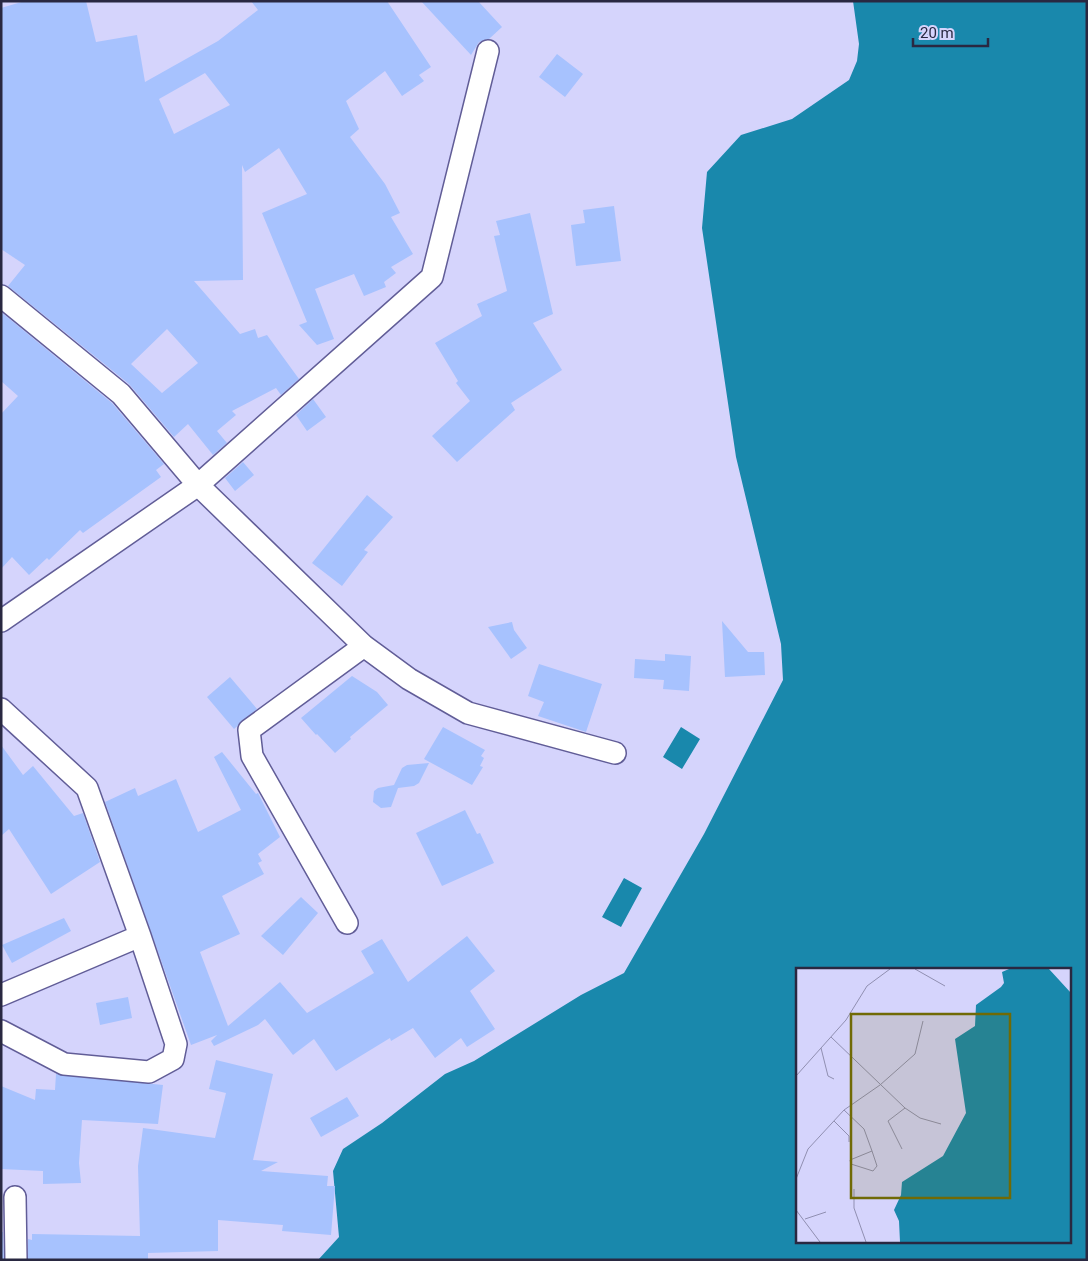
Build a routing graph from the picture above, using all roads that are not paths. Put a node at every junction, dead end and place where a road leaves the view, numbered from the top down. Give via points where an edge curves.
1 (488, 51) dead end
2 (1, 296) edge
3 (198, 484) junction
4 (1, 621) edge
5 (364, 646) junction
6 (1, 709) edge
7 (615, 753) dead end
8 (347, 923) dead end
9 (140, 936) junction
10 (1, 995) edge
11 (1, 1031) edge
12 (15, 1197) dead end
13 (16, 1260) edge

1 - 3 street via 432,277
2 - 3 street via 121,394
3 - 4 street
3 - 5 street
5 - 7 street via 409,679 468,713
5 - 8 street via 249,730 252,756
6 - 9 street via 87,788
9 - 10 street
9 - 11 street via 176,1044 173,1059 149,1072 64,1064
12 - 13 street

